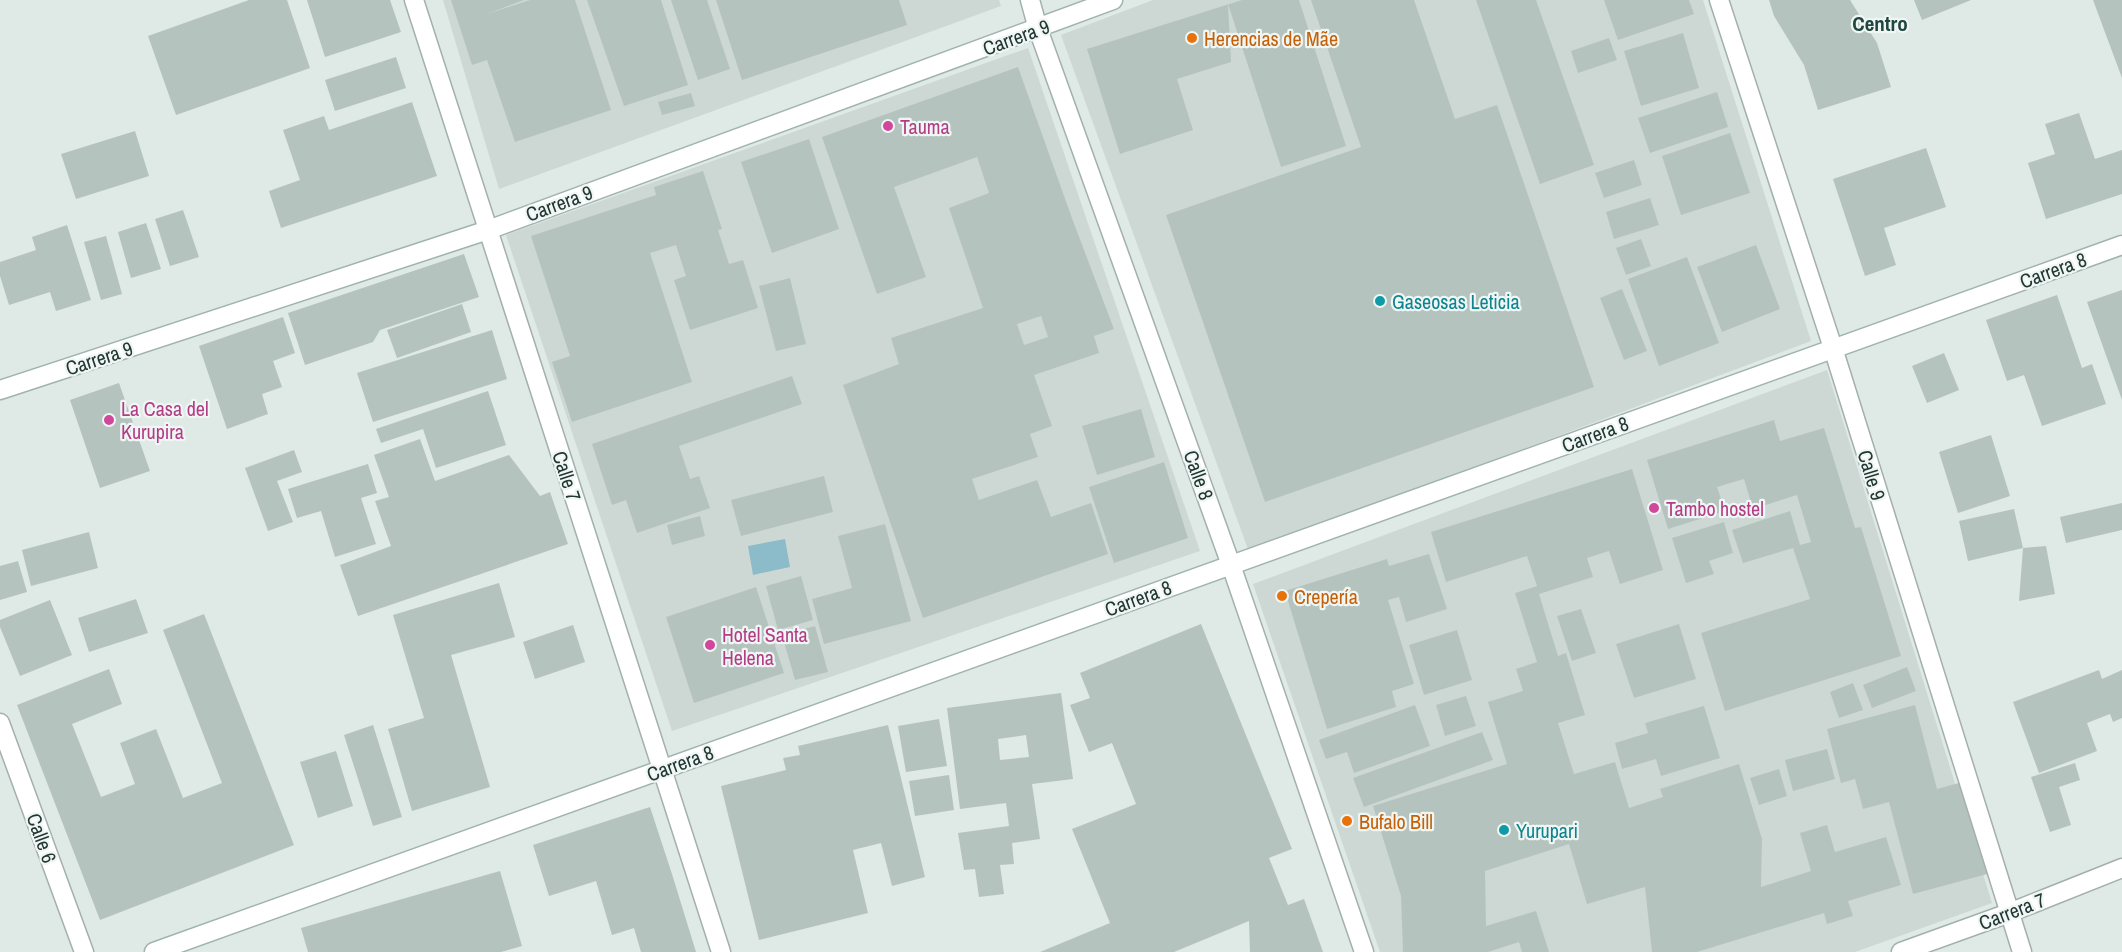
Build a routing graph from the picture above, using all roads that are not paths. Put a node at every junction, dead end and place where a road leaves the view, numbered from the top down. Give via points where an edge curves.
1 (414, 0) edge
2 (1020, 0) edge
3 (1030, 0) edge
4 (1113, 0) edge
5 (1719, 0) edge
6 (1033, 30) junction
7 (488, 230) junction
8 (2122, 245) edge
9 (1833, 348) junction
10 (0, 390) edge
11 (1231, 565) junction
12 (0, 723) edge
13 (662, 769) junction
14 (2122, 868) edge
15 (2009, 913) junction
16 (84, 952) edge
17 (154, 952) edge
18 (721, 952) edge
19 (1364, 952) edge
20 (1901, 952) edge
21 (2022, 952) edge

1 - 7 street, Calle 7
2 - 6 street
3 - 6 street, Calle 8
4 - 6 street, Carrera 9
5 - 9 street, Calle 9
6 - 7 street, Carrera 9
6 - 11 street, Calle 8
7 - 10 street, Carrera 9
7 - 13 street, Calle 7
8 - 9 street, Carrera 8
9 - 11 street, Carrera 8
9 - 15 street, Calle 9
11 - 13 street, Carrera 8
11 - 19 street, Calle 8
12 - 16 street, Calle 6
13 - 17 street, Carrera 8
13 - 18 street, Calle 7
14 - 15 street, Carrera 7
15 - 20 street, Carrera 7
15 - 21 street, Calle 9

